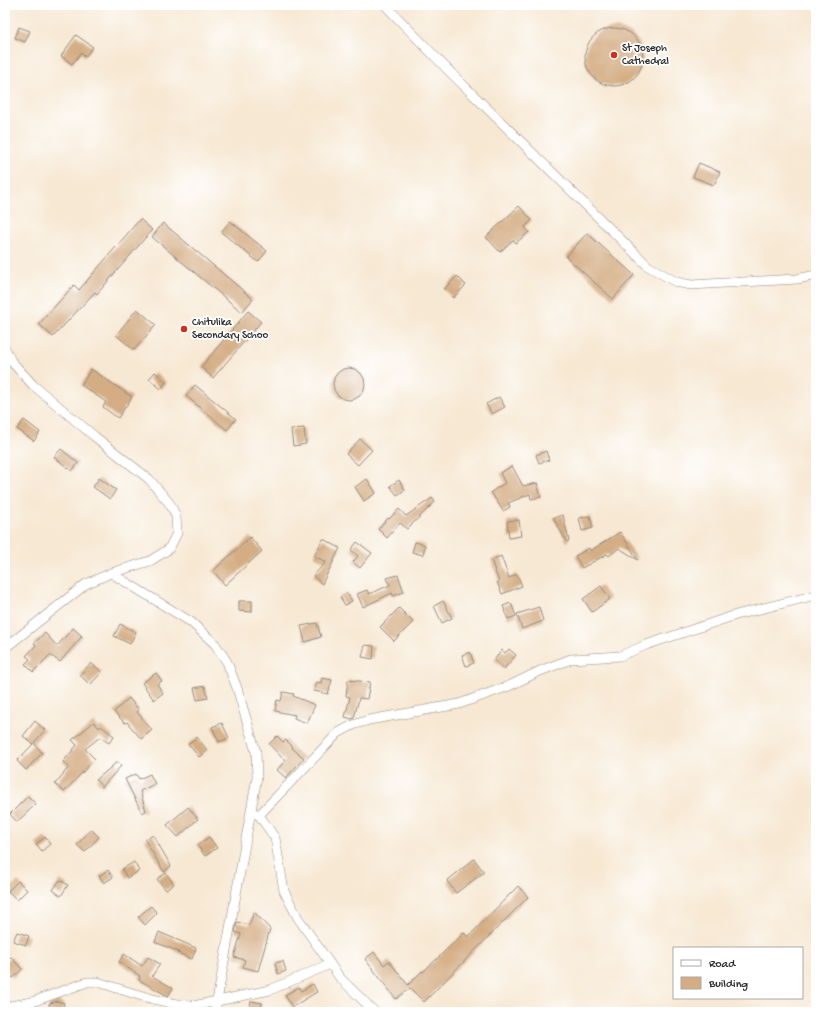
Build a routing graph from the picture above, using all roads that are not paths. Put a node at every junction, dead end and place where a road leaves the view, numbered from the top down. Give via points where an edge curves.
1 (385, 5) edge
2 (816, 275) edge
3 (5, 348) edge
4 (111, 573) junction
5 (816, 595) edge
6 (5, 648) edge
7 (255, 813) junction
8 (330, 964) junction
9 (217, 1001) junction
10 (5, 1007) edge
11 (214, 1012) edge
12 (375, 1012) edge

1 - 2 street via 648,266 676,282 691,285 797,279
3 - 4 street via 11,361 34,385 149,479 170,504 176,516 177,533 169,549 150,561
4 - 6 street via 86,584
4 - 7 street via 191,622 216,644 227,662 256,752
5 - 7 street via 736,616 620,656 571,659 509,686 458,704 353,724 338,733
7 - 8 street via 275,838 284,891 298,918
7 - 9 street
8 - 9 street via 270,990
8 - 12 street via 340,978
9 - 10 street via 186,1006 98,982 87,982 32,1002
9 - 11 street

